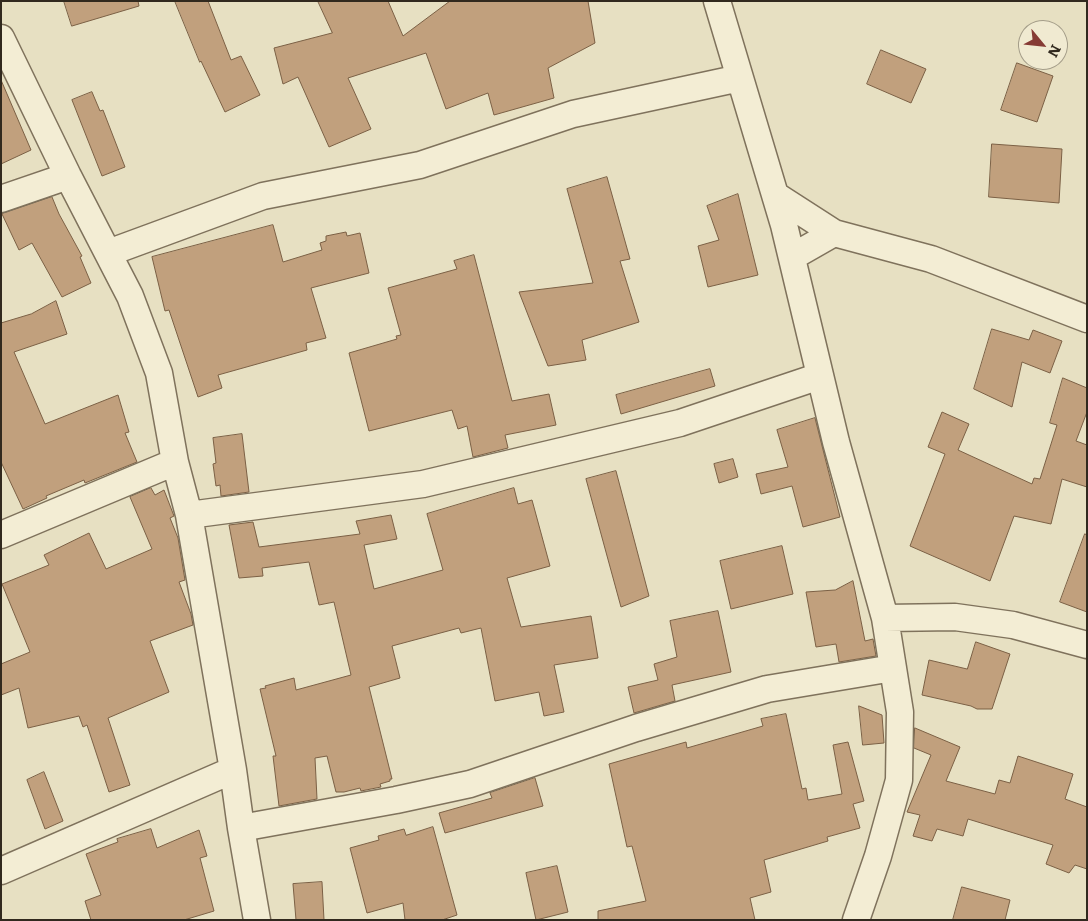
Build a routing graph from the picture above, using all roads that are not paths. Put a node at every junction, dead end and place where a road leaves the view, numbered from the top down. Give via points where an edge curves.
1 (717, 1) edge
2 (1, 38) edge
3 (740, 78) junction
4 (68, 176) junction
5 (775, 195) junction
6 (1, 199) edge
7 (834, 233) junction
8 (108, 253) junction
9 (792, 257) junction
10 (1087, 320) edge
11 (820, 376) junction
12 (175, 462) junction
13 (188, 515) junction
14 (1, 535) edge
15 (885, 618) junction
16 (1087, 646) edge
17 (893, 668) junction
18 (233, 770) junction
19 (241, 828) junction
20 (1, 871) edge
21 (257, 920) edge
22 (856, 920) edge

1 - 3 street
2 - 4 street
3 - 5 street
3 - 8 street via 573,114 420,165 263,196
4 - 6 street
4 - 8 street
5 - 7 street
5 - 9 street
7 - 9 street
7 - 10 street via 932,259
8 - 12 street via 130,296 159,373
9 - 11 street
11 - 13 street via 680,423 423,484
11 - 15 street
12 - 13 street
12 - 14 street
13 - 18 street
15 - 16 street via 955,617 1013,625
15 - 17 street
17 - 19 street via 767,689 636,728 470,784
17 - 22 street via 900,712 899,780
18 - 19 street
18 - 20 street
19 - 21 street

